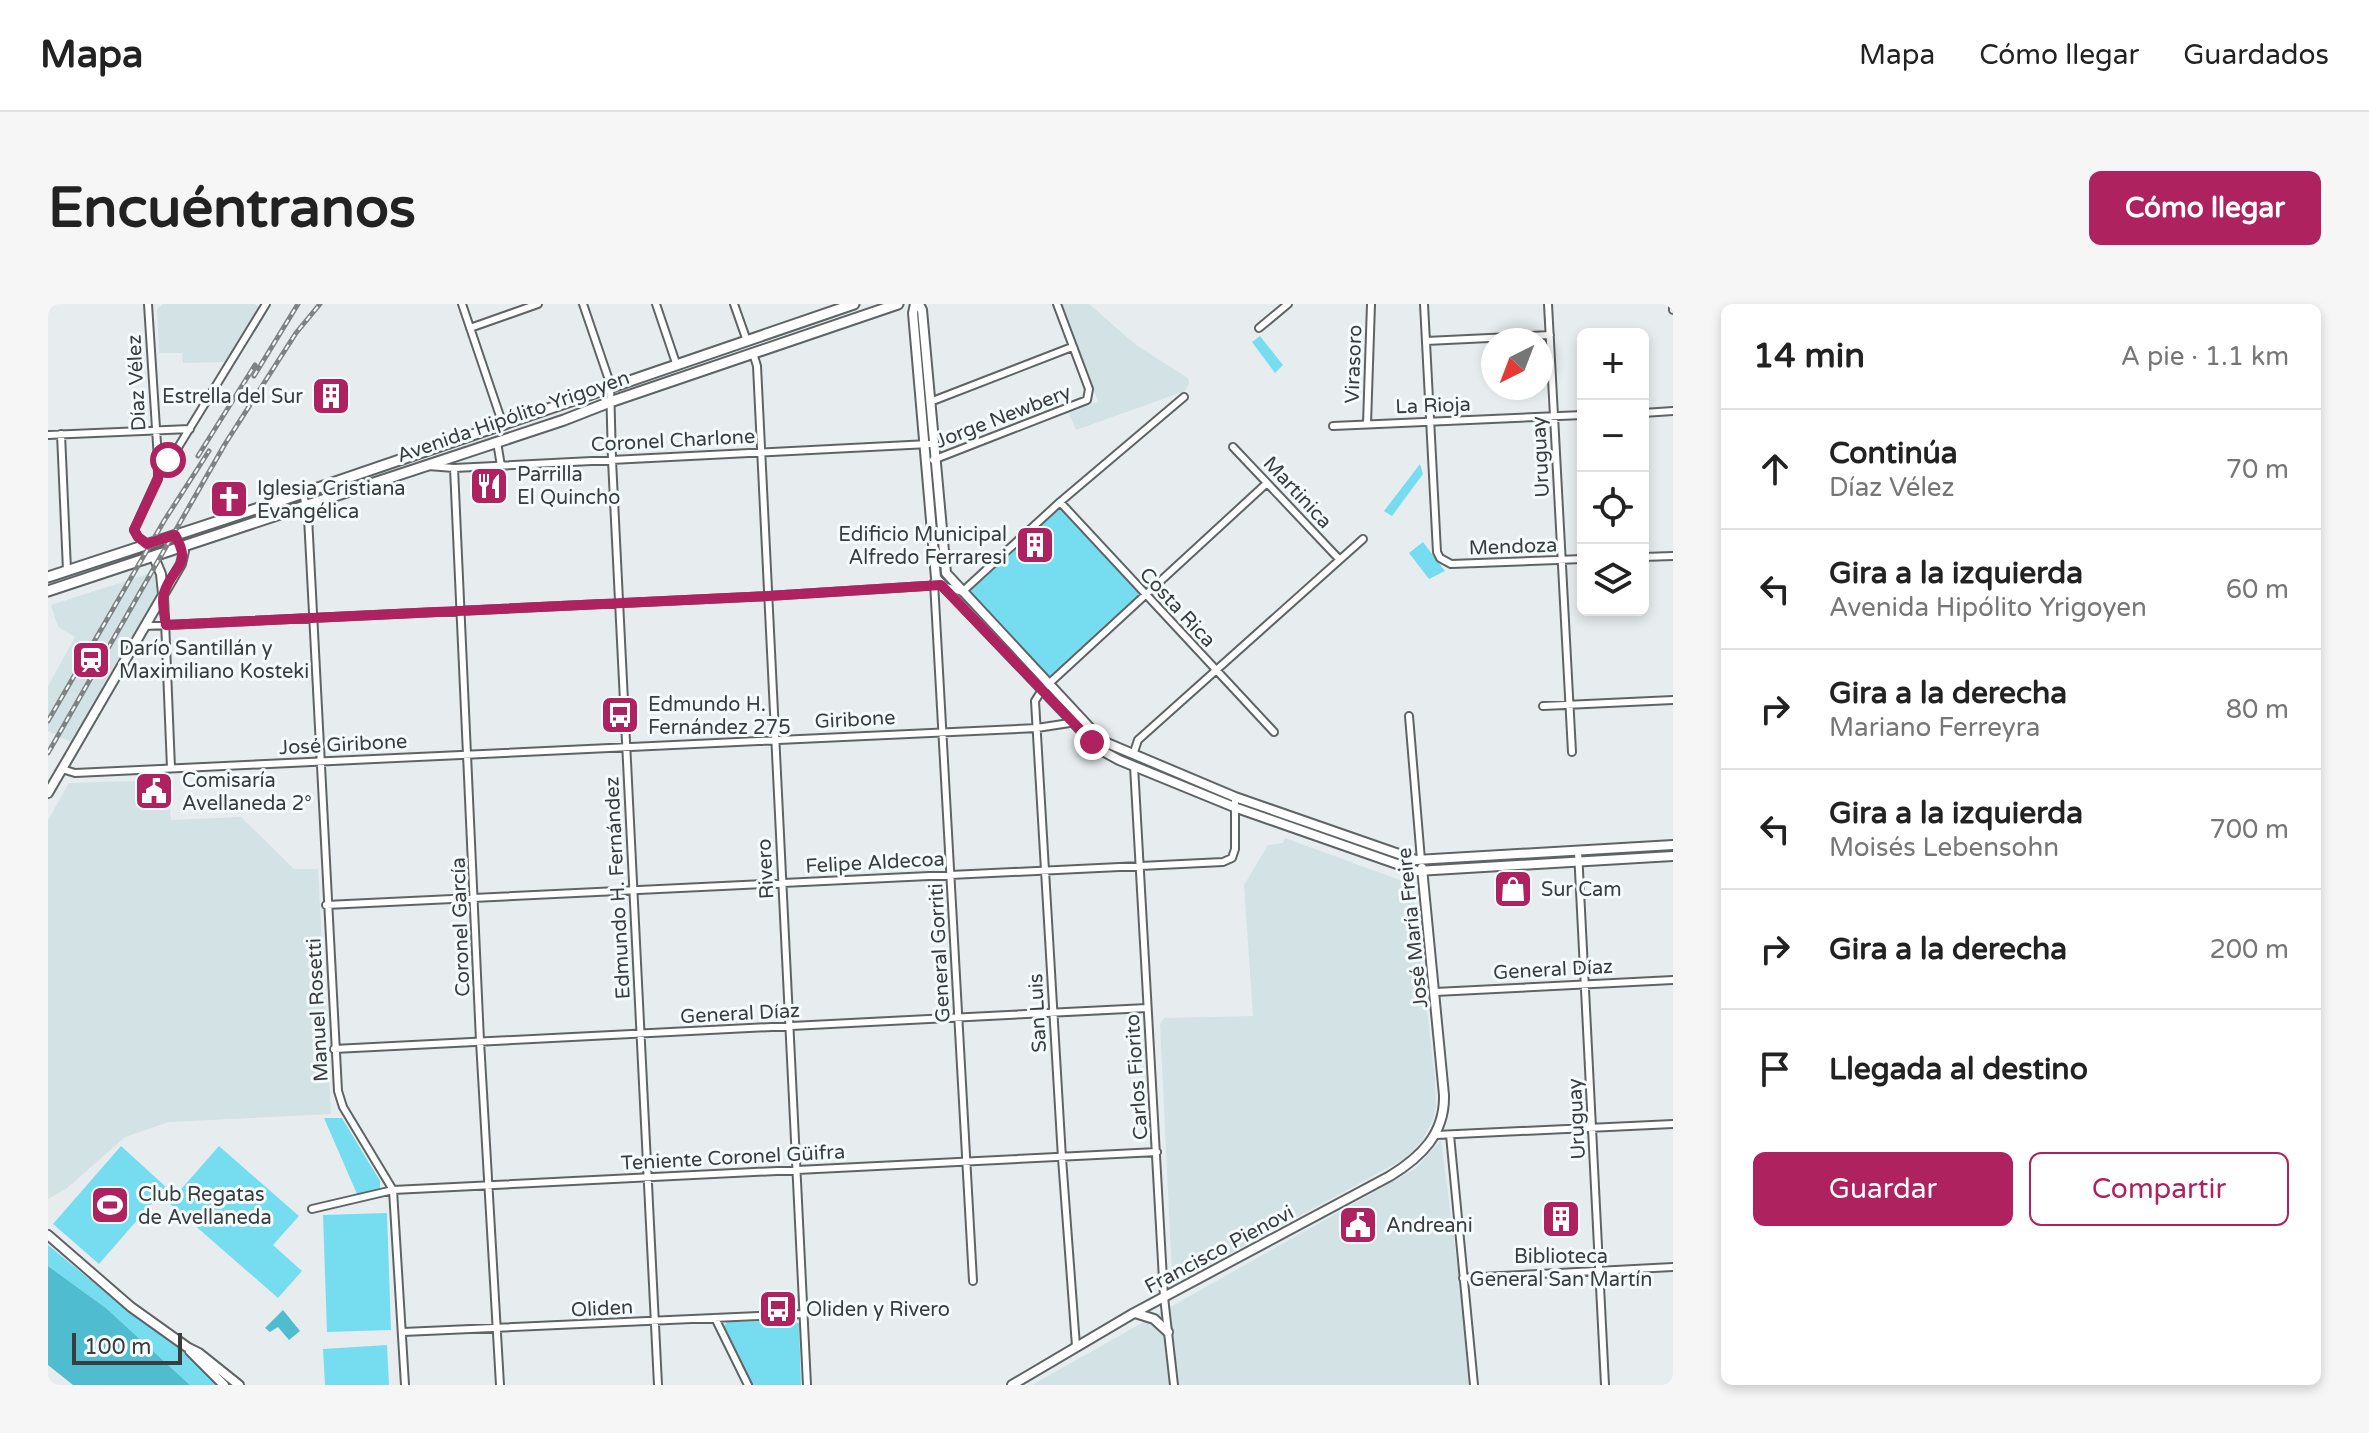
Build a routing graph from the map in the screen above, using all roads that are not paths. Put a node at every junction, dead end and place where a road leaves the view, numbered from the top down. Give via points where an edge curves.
1 (148, 304) edge
2 (266, 304) edge
3 (462, 304) edge
4 (538, 304) edge
5 (583, 304) edge
6 (656, 304) edge
7 (734, 304) edge
8 (854, 304) edge
9 (898, 304) edge
10 (917, 304) edge
11 (1057, 304) edge
12 (1288, 304) edge
13 (1371, 304) edge
14 (1424, 304) edge
15 (1548, 304) edge
16 (1673, 304) edge
17 (837, 307) edge
18 (1673, 310) edge
19 (470, 328) junction
20 (1259, 328) dead end
21 (1550, 328) edge
22 (1481, 338) edge
23 (747, 341) junction
24 (1426, 341) junction
25 (1072, 347) junction
26 (753, 353) junction
27 (677, 366) junction
28 (610, 389) junction
29 (1553, 396) edge
30 (1184, 397) dead end
31 (610, 402) junction
32 (930, 402) junction
33 (1673, 411) edge
34 (1649, 413) edge
35 (1577, 415) edge
36 (1554, 416) junction
37 (1429, 422) junction
38 (1367, 424) junction
39 (503, 425) junction
40 (1333, 426) dead end
41 (190, 429) junction
42 (155, 430) junction
43 (61, 434) junction
44 (48, 435) edge
45 (497, 442) junction
46 (934, 444) junction
47 (924, 445) junction
48 (1233, 447) dead end
49 (761, 452) junction
50 (612, 460) junction
51 (930, 460) junction
52 (158, 466) junction
53 (425, 466) junction
54 (501, 466) junction
55 (454, 468) junction
56 (1267, 483) junction
57 (303, 493) junction
58 (1060, 502) junction
59 (307, 505) junction
60 (175, 535) junction
61 (1363, 539) dead end
62 (147, 544) junction
63 (183, 547) junction
64 (1673, 556) edge
65 (154, 557) junction
66 (1649, 557) edge
67 (1339, 559) junction
68 (1577, 559) edge
69 (1561, 560) junction
70 (67, 570) junction
71 (48, 577) edge
72 (937, 585) junction
73 (48, 591) edge
74 (962, 592) junction
75 (163, 594) junction
76 (1145, 594) junction
77 (768, 596) junction
78 (619, 603) junction
79 (461, 611) junction
80 (313, 619) junction
81 (166, 625) junction
82 (145, 626) junction
83 (1216, 670) junction
84 (1046, 687) junction
85 (1673, 700) edge
86 (1570, 704) junction
87 (1543, 706) dead end
88 (1409, 716) dead end
89 (1084, 721) junction
90 (1072, 723) junction
91 (1037, 728) junction
92 (942, 731) junction
93 (1274, 732) dead end
94 (775, 739) junction
95 (626, 746) junction
96 (1572, 752) dead end
97 (468, 755) junction
98 (1133, 755) junction
99 (320, 761) junction
100 (1134, 766) junction
101 (171, 768) junction
102 (62, 769) junction
103 (48, 793) edge
104 (1235, 797) junction
105 (1234, 807) junction
106 (1673, 845) edge
107 (1578, 851) junction
108 (1673, 856) edge
109 (1421, 860) junction
110 (1579, 862) junction
111 (1139, 864) junction
112 (1046, 870) junction
113 (1422, 872) junction
114 (951, 873) junction
115 (782, 883) junction
116 (633, 890) junction
117 (475, 897) junction
118 (326, 905) junction
119 (1673, 980) edge
120 (1585, 983) junction
121 (1435, 992) junction
122 (1147, 1008) junction
123 (1054, 1013) junction
124 (959, 1018) junction
125 (789, 1026) junction
126 (641, 1034) junction
127 (480, 1041) junction
128 (334, 1049) junction
129 (1673, 1124) edge
130 (1592, 1127) junction
131 (1436, 1135) junction
132 (1450, 1135) junction
133 (1157, 1152) junction
134 (1062, 1158) junction
135 (966, 1162) junction
136 (796, 1168) junction
137 (648, 1178) junction
138 (489, 1184) junction
139 (393, 1190) junction
140 (312, 1209) dead end
141 (48, 1235) edge
142 (1673, 1267) edge
143 (1599, 1271) junction
144 (1463, 1278) junction
145 (973, 1281) dead end
146 (1164, 1297) junction
147 (1134, 1313) junction
148 (803, 1314) junction
149 (715, 1318) junction
150 (655, 1321) junction
151 (497, 1329) junction
152 (403, 1332) junction
153 (1168, 1332) junction
154 (1076, 1346) junction
155 (187, 1347) junction
156 (224, 1385) edge
157 (239, 1385) edge
158 (405, 1385) edge
159 (500, 1385) edge
160 (658, 1385) edge
161 (748, 1385) edge
162 (807, 1385) edge
163 (1012, 1385) edge
164 (1174, 1385) edge
165 (1474, 1385) edge
166 (1605, 1385) edge

1 - 42 street, Díaz Vélez
2 - 41 street
3 - 19 street
4 - 19 street
5 - 28 street, Edmundo H. Fernández
6 - 27 street
7 - 23 street
8 - 17 main road, Avenida Hipólito Yrigoyen
9 - 26 main road, Avenida Hipólito Yrigoyen
10 - 32 main road via 922,310
10 - 47 main road via 913,313
11 - 25 street
12 - 20 street
13 - 38 street, Virasoro
14 - 24 street
15 - 21 street, Uruguay
16 - 18 street
17 - 23 main road, Avenida Hipólito Yrigoyen
19 - 39 street
22 - 24 street
23 - 27 main road, Avenida Hipólito Yrigoyen
24 - 37 street
25 - 32 street
25 - 51 street, Jorge Newbery via 1089,389 1083,403
26 - 31 main road, Avenida Hipólito Yrigoyen
26 - 49 street, Rivero
27 - 28 main road, Avenida Hipólito Yrigoyen
28 - 31 street, Edmundo H. Fernández
28 - 39 main road, Avenida Hipólito Yrigoyen
29 - 36 street, Uruguay
30 - 58 street
31 - 45 main road, Avenida Hipólito Yrigoyen
31 - 50 street, Edmundo H. Fernández
32 - 46 main road
33 - 34 street
35 - 36 street, La Rioja
36 - 37 street, La Rioja
36 - 69 street, Uruguay
37 - 38 street, La Rioja
37 - 69 street, Mendoza via 1437,552 1445,561
38 - 40 street, La Rioja
39 - 57 main road, Avenida Hipólito Yrigoyen
41 - 42 street
41 - 52 street via 174,454
42 - 43 street
42 - 52 street, Díaz Vélez
43 - 44 street
43 - 70 street
45 - 53 main road, Avenida Hipólito Yrigoyen
45 - 54 street
46 - 47 street, Coronel Charlone
46 - 51 main road
47 - 49 street, Coronel Charlone
47 - 51 main road
48 - 56 street, Martinica
49 - 50 street, Coronel Charlone
49 - 77 street, Rivero
50 - 54 street, Coronel Charlone
50 - 78 street, Edmundo H. Fernández
51 - 72 main road
51 - 74 main road via 943,564
52 - 62 street, Díaz Vélez via 158,479 135,526
53 - 55 street, Coronel Charlone
53 - 59 main road, Avenida Hipólito Yrigoyen
54 - 55 street, Coronel Charlone
55 - 79 street, Coronel García
56 - 67 street, Martinica
56 - 76 street
57 - 59 street
57 - 60 main road, Avenida Hipólito Yrigoyen
58 - 74 street
58 - 76 street, Costa Rica
59 - 63 main road, Avenida Hipólito Yrigoyen
59 - 80 street
60 - 62 main road, Avenida Hipólito Yrigoyen
60 - 63 main road
61 - 67 street
62 - 70 main road, Avenida Hipólito Yrigoyen
63 - 65 main road, Avenida Hipólito Yrigoyen
63 - 75 main road via 181,564
64 - 66 street
65 - 73 main road, Avenida Hipólito Yrigoyen
65 - 75 main road
67 - 83 street
68 - 69 street, Mendoza
69 - 86 street, Uruguay
70 - 71 main road, Avenida Hipólito Yrigoyen
72 - 74 street
72 - 77 street
72 - 84 main road
72 - 92 street, General Gorriti
74 - 84 main road
75 - 81 street
75 - 82 main road
76 - 83 street, Costa Rica
76 - 84 street
77 - 78 street
77 - 94 street, Rivero
78 - 79 street
78 - 95 street, Edmundo H. Fernández
79 - 80 street
79 - 97 street, Coronel García
80 - 81 street
80 - 99 street, Manuel Rosetti
81 - 82 street
81 - 101 street
82 - 102 main road
83 - 93 street, Costa Rica
83 - 98 street via 1138,740
84 - 89 main road
84 - 90 main road
84 - 91 street, San Luis via 1035,701
85 - 86 street
86 - 87 street
86 - 96 street, Uruguay
88 - 109 street, José María Freire
89 - 90 street, Giribone
89 - 98 main road via 1107,743
90 - 91 street, Giribone
90 - 100 main road via 1099,749
91 - 92 street, Giribone
91 - 112 street, San Luis
92 - 94 street, Giribone
92 - 114 street, General Gorriti
94 - 95 street, Giribone
94 - 115 street, Rivero
95 - 97 street, José Giribone
95 - 116 street, Edmundo H. Fernández
97 - 99 street, José Giribone
97 - 117 street, Coronel García
98 - 100 street, Carlos Fiorito
98 - 104 main road
99 - 101 street, José Giribone
99 - 118 street, Manuel Rosetti
100 - 105 main road
100 - 111 street, Carlos Fiorito
101 - 102 street, José Giribone via 75,773
102 - 103 main road
104 - 105 street
104 - 109 main road
105 - 111 street, Felipe Aldecoa via 1232,858
105 - 113 main road
106 - 107 main road
107 - 109 main road
107 - 110 street, Uruguay
108 - 110 main road
109 - 113 main road, José María Freire
110 - 113 main road
110 - 120 street, Uruguay
111 - 112 street, Felipe Aldecoa
111 - 122 street, Carlos Fiorito
112 - 114 street, Felipe Aldecoa
112 - 123 street, San Luis
113 - 121 main road, José María Freire
114 - 115 street, Felipe Aldecoa
114 - 124 street, General Gorriti
115 - 116 street, Felipe Aldecoa
115 - 125 street, Rivero
116 - 117 street, Felipe Aldecoa
116 - 126 street, Edmundo H. Fernández
117 - 118 street, Felipe Aldecoa
117 - 127 street, Coronel García
118 - 128 street, Manuel Rosetti
119 - 120 street, General Díaz
120 - 121 street, General Díaz
120 - 130 street, Uruguay
121 - 131 main road, José María Freire via 1444,1105
122 - 123 street, General Díaz
122 - 133 street, Carlos Fiorito
123 - 124 street, General Díaz
123 - 134 street, San Luis
124 - 125 street, General Díaz
124 - 135 street, General Gorriti
125 - 126 street, General Díaz
125 - 136 street, Rivero
126 - 127 street, General Díaz
126 - 137 street, Edmundo H. Fernández
127 - 128 street, General Díaz
127 - 138 street, Coronel García
128 - 139 street, Manuel Rosetti via 339,1099
129 - 130 street
130 - 132 street
130 - 143 street, Uruguay
131 - 132 street
131 - 146 main road, Francisco Pienovi via 1400,1170
132 - 144 street
133 - 134 street, Teniente Coronel Güifra
133 - 146 street, Carlos Fiorito
134 - 135 street, Teniente Coronel Güifra
134 - 154 street, San Luis
135 - 136 street, Teniente Coronel Güifra
135 - 145 street, General Gorriti
136 - 137 street, Teniente Coronel Güifra
136 - 148 street, Rivero
137 - 138 street, Teniente Coronel Güifra
137 - 150 street, Edmundo H. Fernández
138 - 139 street, Teniente Coronel Güifra
138 - 151 street, Coronel García
139 - 140 street, Teniente Coronel Güifra
139 - 152 street, Manuel Rosetti
141 - 155 main road
142 - 143 street
143 - 144 street
143 - 166 street, Uruguay
144 - 165 street
146 - 147 main road, Francisco Pienovi
146 - 153 street, Carlos Fiorito
147 - 153 main road via 1154,1319
147 - 154 main road, Francisco Pienovi
148 - 149 street, Oliden
148 - 162 street, Rivero
149 - 150 street, Oliden
149 - 161 street
150 - 151 street, Oliden
150 - 160 street, Edmundo H. Fernández
151 - 152 street, Oliden
151 - 159 street, Coronel García
152 - 158 street, Manuel Rosetti
153 - 164 street, Carlos Fiorito
154 - 163 main road, Francisco Pienovi
155 - 156 main road
155 - 157 main road

